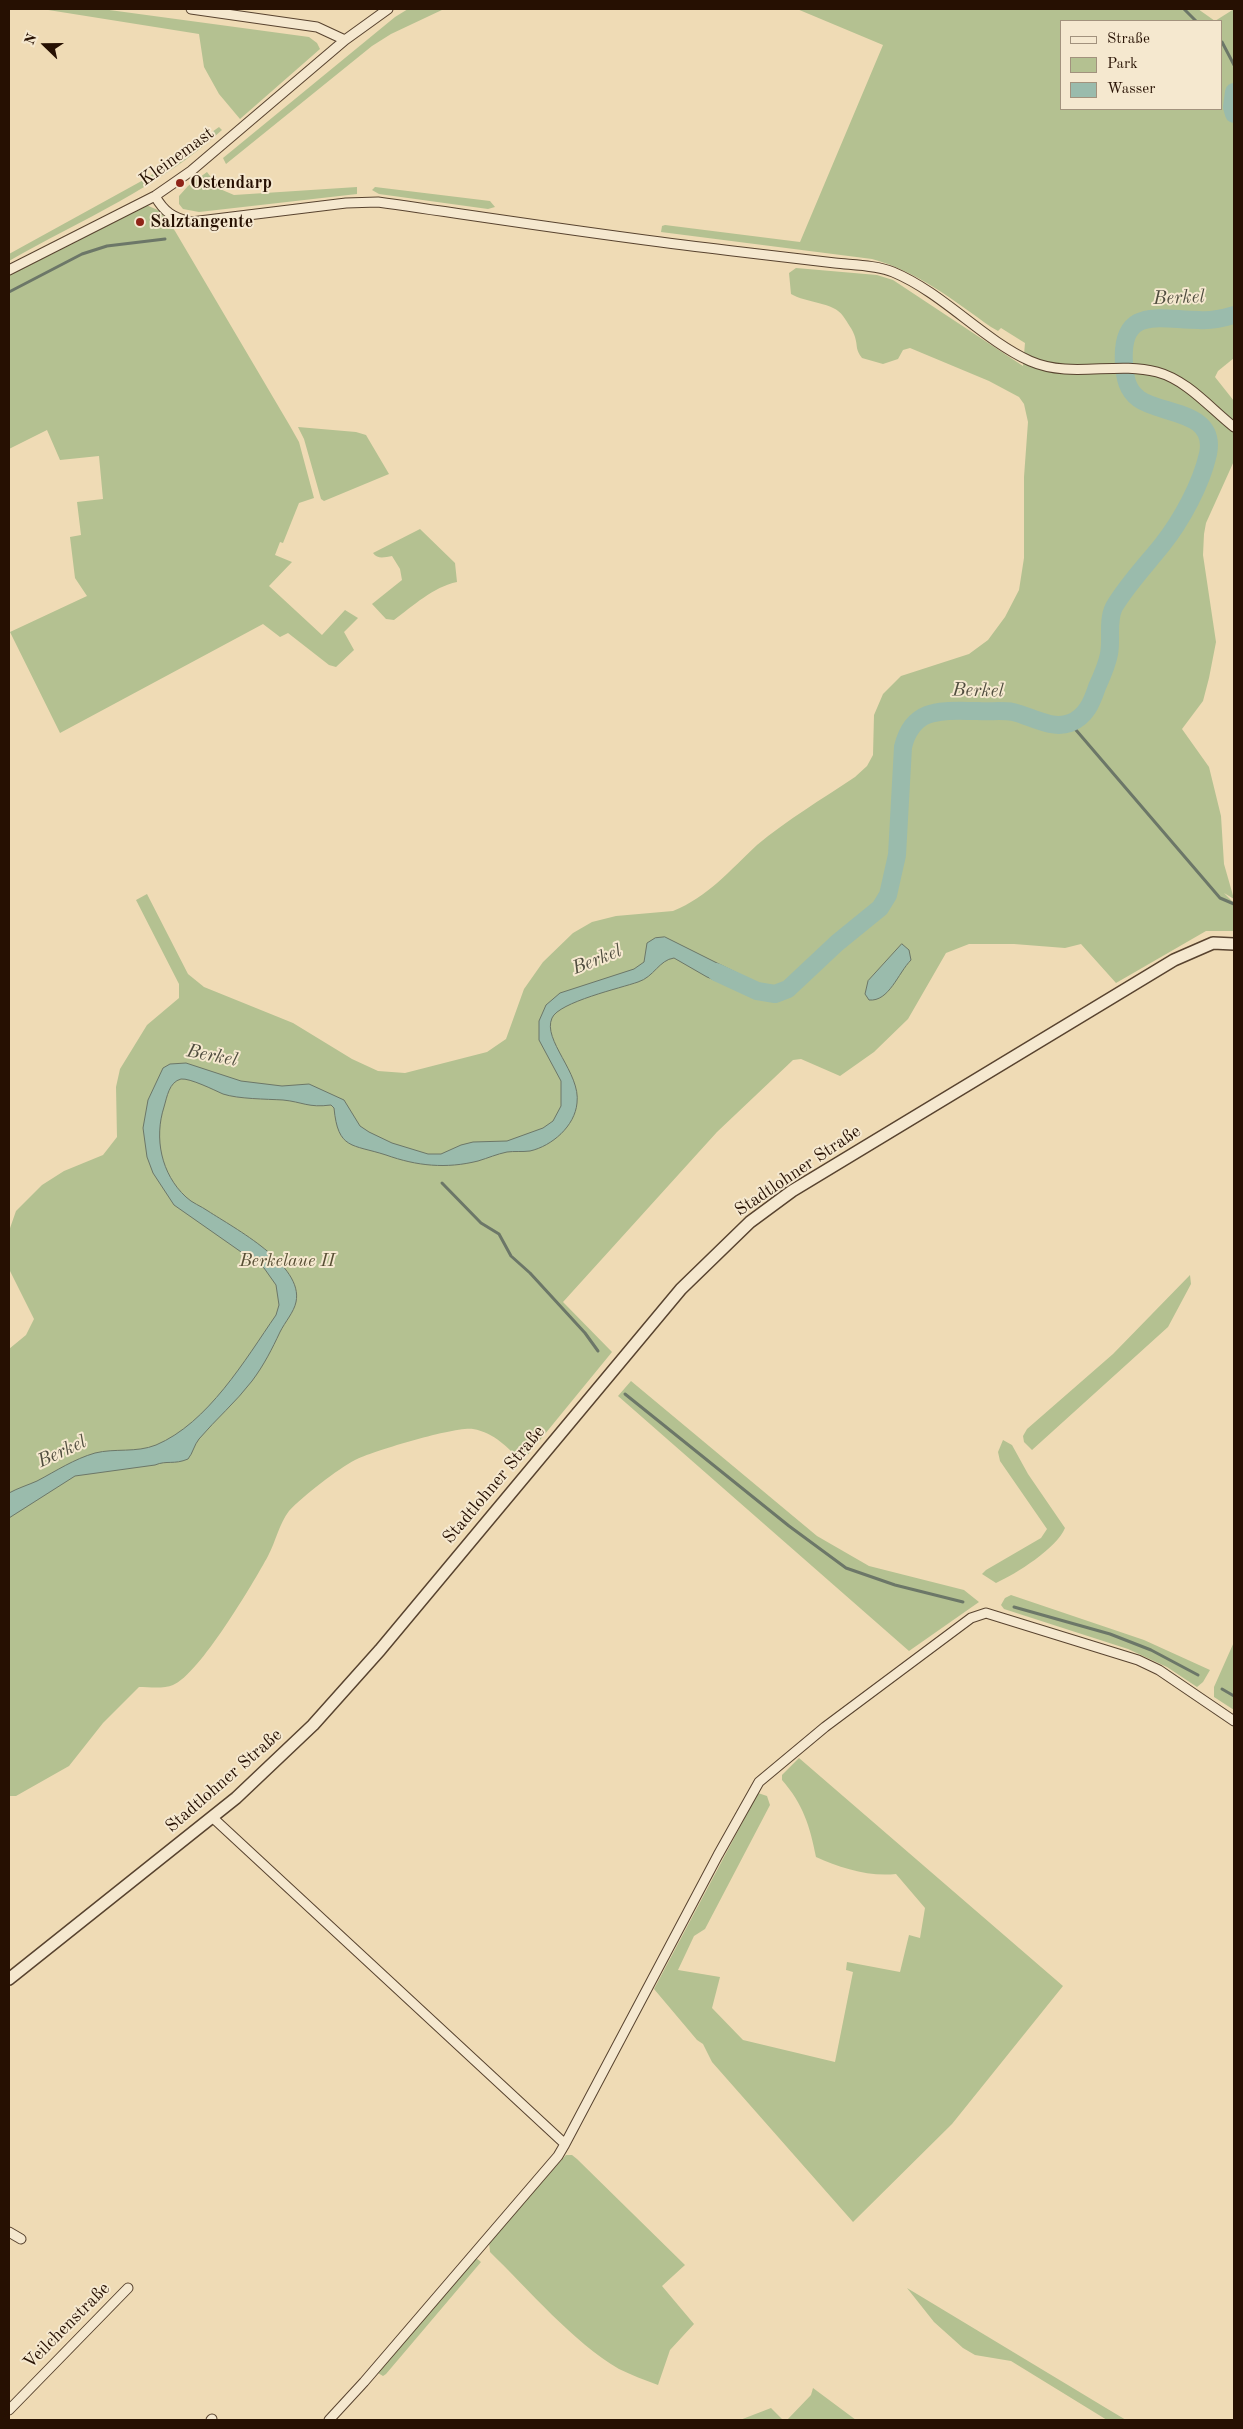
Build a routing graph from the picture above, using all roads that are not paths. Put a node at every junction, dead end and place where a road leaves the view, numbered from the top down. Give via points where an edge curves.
1 (191, 9) edge
2 (388, 9) edge
3 (345, 40) junction
4 (155, 196) junction
5 (9, 270) edge
6 (1234, 427) edge
7 (1234, 944) edge
8 (1234, 1721) edge
9 (212, 1818) junction
10 (9, 1979) edge
11 (566, 2144) junction
12 (9, 2232) edge
13 (21, 2239) dead end
14 (128, 2288) dead end
15 (9, 2410) edge
16 (329, 2420) edge

1 - 3 street via 317,27
2 - 3 street, Kleinemast
3 - 4 street, Kleinemast via 191,171
4 - 5 street, Kleinemast
4 - 6 street via 172,217 191,222 378,202 686,246 891,271 920,286 1031,361 1052,368 1158,372 1175,379
7 - 9 street, Stadtlohner Straße via 1213,943 1174,960 792,1191 750,1222 681,1289 380,1650 313,1725
8 - 11 street via 1159,1670 1138,1660 986,1613 971,1618 825,1727 759,1782
9 - 10 street, Stadtlohner Straße
9 - 11 street
11 - 16 street via 481,2247
12 - 13 street
14 - 15 street, Veilchenstraße

